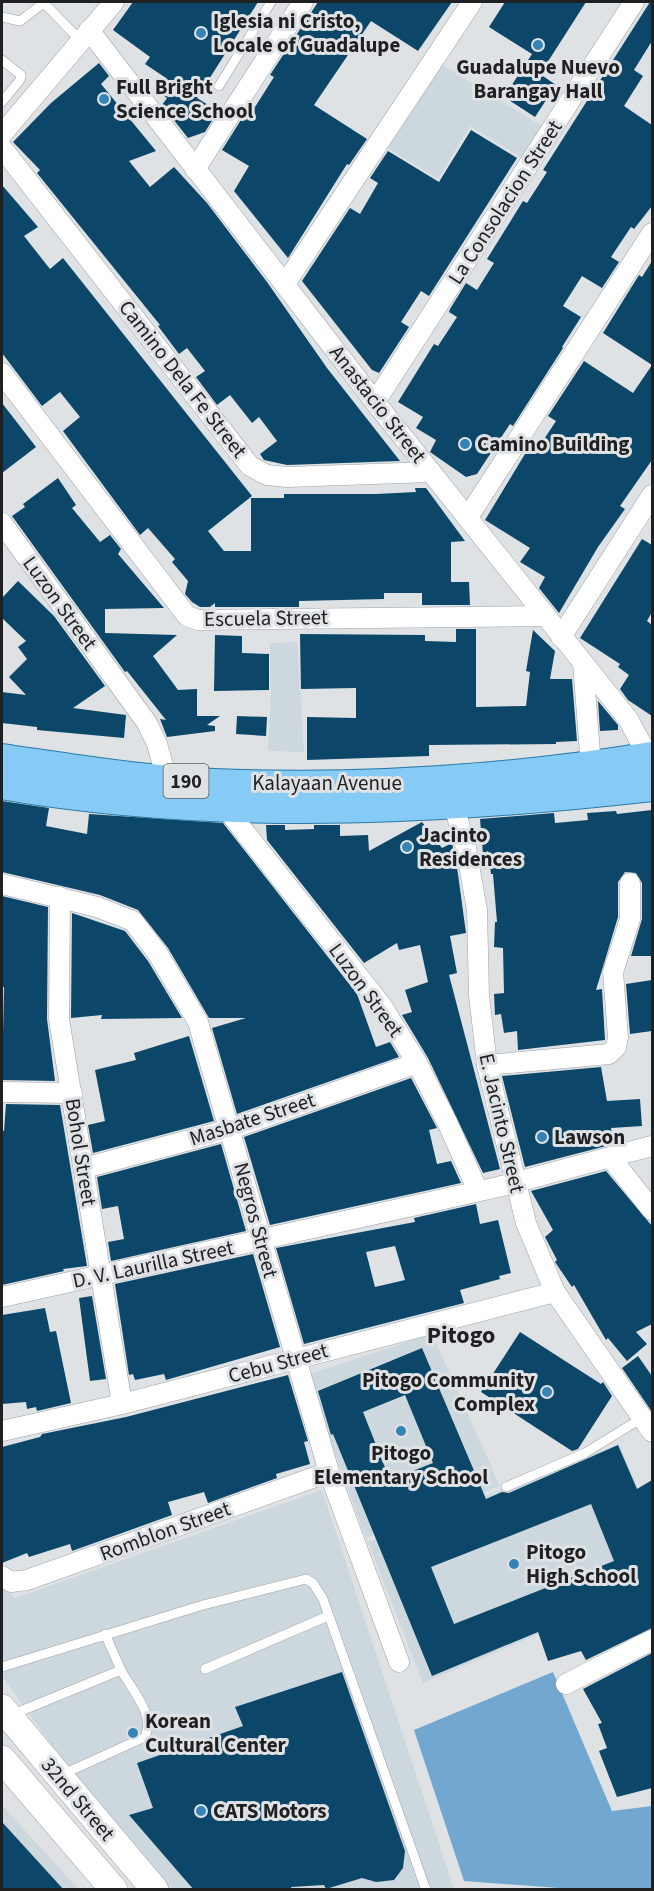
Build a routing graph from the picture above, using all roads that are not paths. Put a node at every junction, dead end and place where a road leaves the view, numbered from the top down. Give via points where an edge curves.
1 (44, 2) edge
2 (114, 2) edge
3 (271, 2) edge
4 (303, 2) edge
5 (472, 2) edge
6 (634, 2) edge
7 (2, 17) edge
8 (85, 35) junction
9 (2, 60) edge
10 (219, 86) dead end
11 (2, 102) edge
12 (4, 125) edge
13 (2, 148) edge
14 (195, 169) junction
15 (652, 233) edge
16 (285, 284) junction
17 (2, 373) edge
18 (375, 402) junction
19 (431, 472) junction
20 (652, 495) edge
21 (468, 517) junction
22 (2, 523) edge
23 (544, 616) junction
24 (561, 637) junction
25 (583, 663) junction
26 (2, 759) edge
27 (591, 766) junction
28 (652, 771) edge
29 (167, 779) junction
30 (2, 784) edge
31 (450, 792) junction
32 (225, 807) junction
33 (630, 883) dead end
34 (2, 884) edge
35 (60, 897) junction
36 (417, 1063) junction
37 (487, 1065) junction
38 (2, 1092) edge
39 (72, 1093) junction
40 (231, 1129) junction
41 (652, 1146) edge
42 (611, 1158) junction
43 (84, 1168) junction
44 (516, 1182) junction
45 (478, 1191) junction
46 (652, 1210) edge
47 (261, 1240) junction
48 (102, 1275) junction
49 (555, 1292) junction
50 (2, 1298) edge
51 (294, 1358) junction
52 (122, 1404) junction
53 (647, 1425) edge
54 (2, 1431) edge
55 (329, 1472) junction
56 (506, 1487) dead end
57 (2, 1576) edge
58 (328, 1616) junction
59 (105, 1634) junction
60 (652, 1640) edge
61 (399, 1662) dead end
62 (2, 1667) edge
63 (205, 1669) dead end
64 (121, 1670) junction
65 (566, 1684) dead end
66 (5, 1712) edge
67 (2, 1760) edge
68 (59, 1776) junction
69 (114, 1890) edge
70 (155, 1890) edge
71 (426, 1890) edge

1 - 7 lane via 20,21
1 - 8 lane
2 - 8 street
3 - 10 lane
4 - 14 street
5 - 16 street
6 - 18 street, La Consolacion Street
8 - 12 street
8 - 14 street, Anastacio Street
9 - 11 lane via 21,75
13 - 19 street, Camino Dela Fe Street via 250,466 267,475 287,477
14 - 16 street, Anastacio Street
15 - 21 street
16 - 18 street, Anastacio Street
17 - 23 street, Escuela Street via 187,616 198,620
18 - 19 street, Anastacio Street
19 - 21 street, Anastacio Street
20 - 24 street
21 - 23 street, Anastacio Street
22 - 29 street, Luzon Street via 147,723
23 - 24 street, Anastacio Street
24 - 25 street, Anastacio Street
25 - 27 street
25 - 28 street, Anastacio Street via 628,719
26 - 29 main road, Kalayaan Avenue / 190
27 - 28 main road, Kalayaan Avenue / 190
27 - 31 main road, Kalayaan Avenue / 190
28 - 31 main road, Kalayaan Avenue / 190
29 - 31 main road, Kalayaan Avenue / 190
30 - 32 main road, Kalayaan Avenue / 190 via 64,795
31 - 32 main road, Kalayaan Avenue / 190 via 368,807
31 - 37 street, E. Jacinto Street via 466,848 477,910 479,995
32 - 36 street, Luzon Street via 382,1006
33 - 37 street via 630,920 613,972 616,1047 609,1054
34 - 35 street, Negros Street
35 - 39 street, Bohol Street via 59,1019
35 - 40 street, Negros Street via 121,914 144,932 198,1022
36 - 40 street, Masbate Street
36 - 45 street, Luzon Street
37 - 44 street, E. Jacinto Street
38 - 39 street
39 - 43 street, Bohol Street
40 - 43 street, Masbate Street
40 - 47 street, Negros Street
41 - 42 street, D. V. Laurilla Street
42 - 44 street, D. V. Laurilla Street
42 - 46 street
43 - 48 street, Bohol Street
44 - 45 street, D. V. Laurilla Street
44 - 49 street, E. Jacinto Street via 526,1223
45 - 47 street, D. V. Laurilla Street
47 - 48 street, D. V. Laurilla Street
47 - 51 street, Negros Street
48 - 50 street, D. V. Laurilla Street
48 - 52 street, Bohol Street
49 - 51 street, Cebu Street
49 - 53 street, E. Jacinto Street
51 - 52 street, Cebu Street
51 - 55 street, Negros Street
52 - 54 street, Cebu Street
53 - 56 lane
55 - 57 street, Romblon Street via 27,1580 11,1582
55 - 61 street, Negros Street
58 - 59 lane via 313,1583 298,1579
58 - 63 lane
58 - 71 lane
59 - 62 lane
59 - 64 lane
60 - 65 street
64 - 66 lane
64 - 68 lane via 148,1718 145,1737
66 - 68 main road, 32nd Street
67 - 69 main road, 32nd Street
68 - 70 main road, 32nd Street

